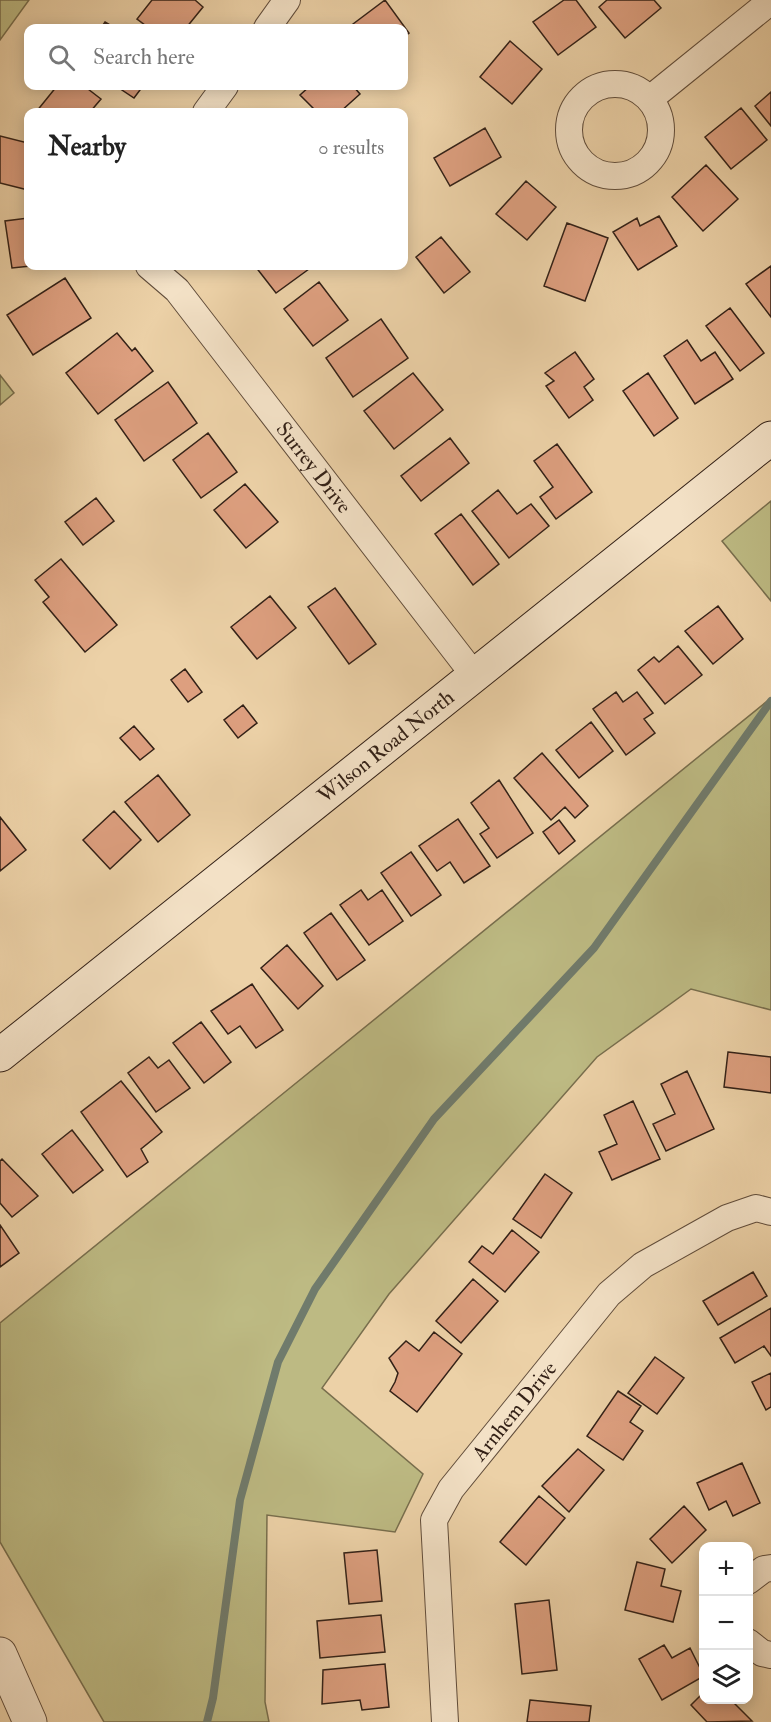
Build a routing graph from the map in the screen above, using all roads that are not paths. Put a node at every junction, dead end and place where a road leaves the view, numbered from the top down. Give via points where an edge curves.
1 (287, 0) edge
2 (771, 1) edge
3 (270, 24) edge
4 (222, 90) edge
5 (651, 98) dead end
6 (209, 108) edge
7 (154, 270) edge
8 (771, 438) edge
9 (474, 675) junction
10 (0, 1055) edge
11 (771, 1212) edge
12 (771, 1568) edge
13 (753, 1577) edge
14 (753, 1646) edge
15 (0, 1654) edge
16 (771, 1655) edge
17 (30, 1722) edge
18 (445, 1722) edge

1 - 3 street
2 - 5 street
4 - 6 street
7 - 9 street, Surrey Drive via 177,290
8 - 9 main road, Wilson Road North
9 - 10 main road, Wilson Road North
11 - 18 street, Arnhem Drive via 756,1208 727,1218 643,1265 609,1294 451,1490 434,1520
12 - 13 street
14 - 16 street
15 - 17 main road

